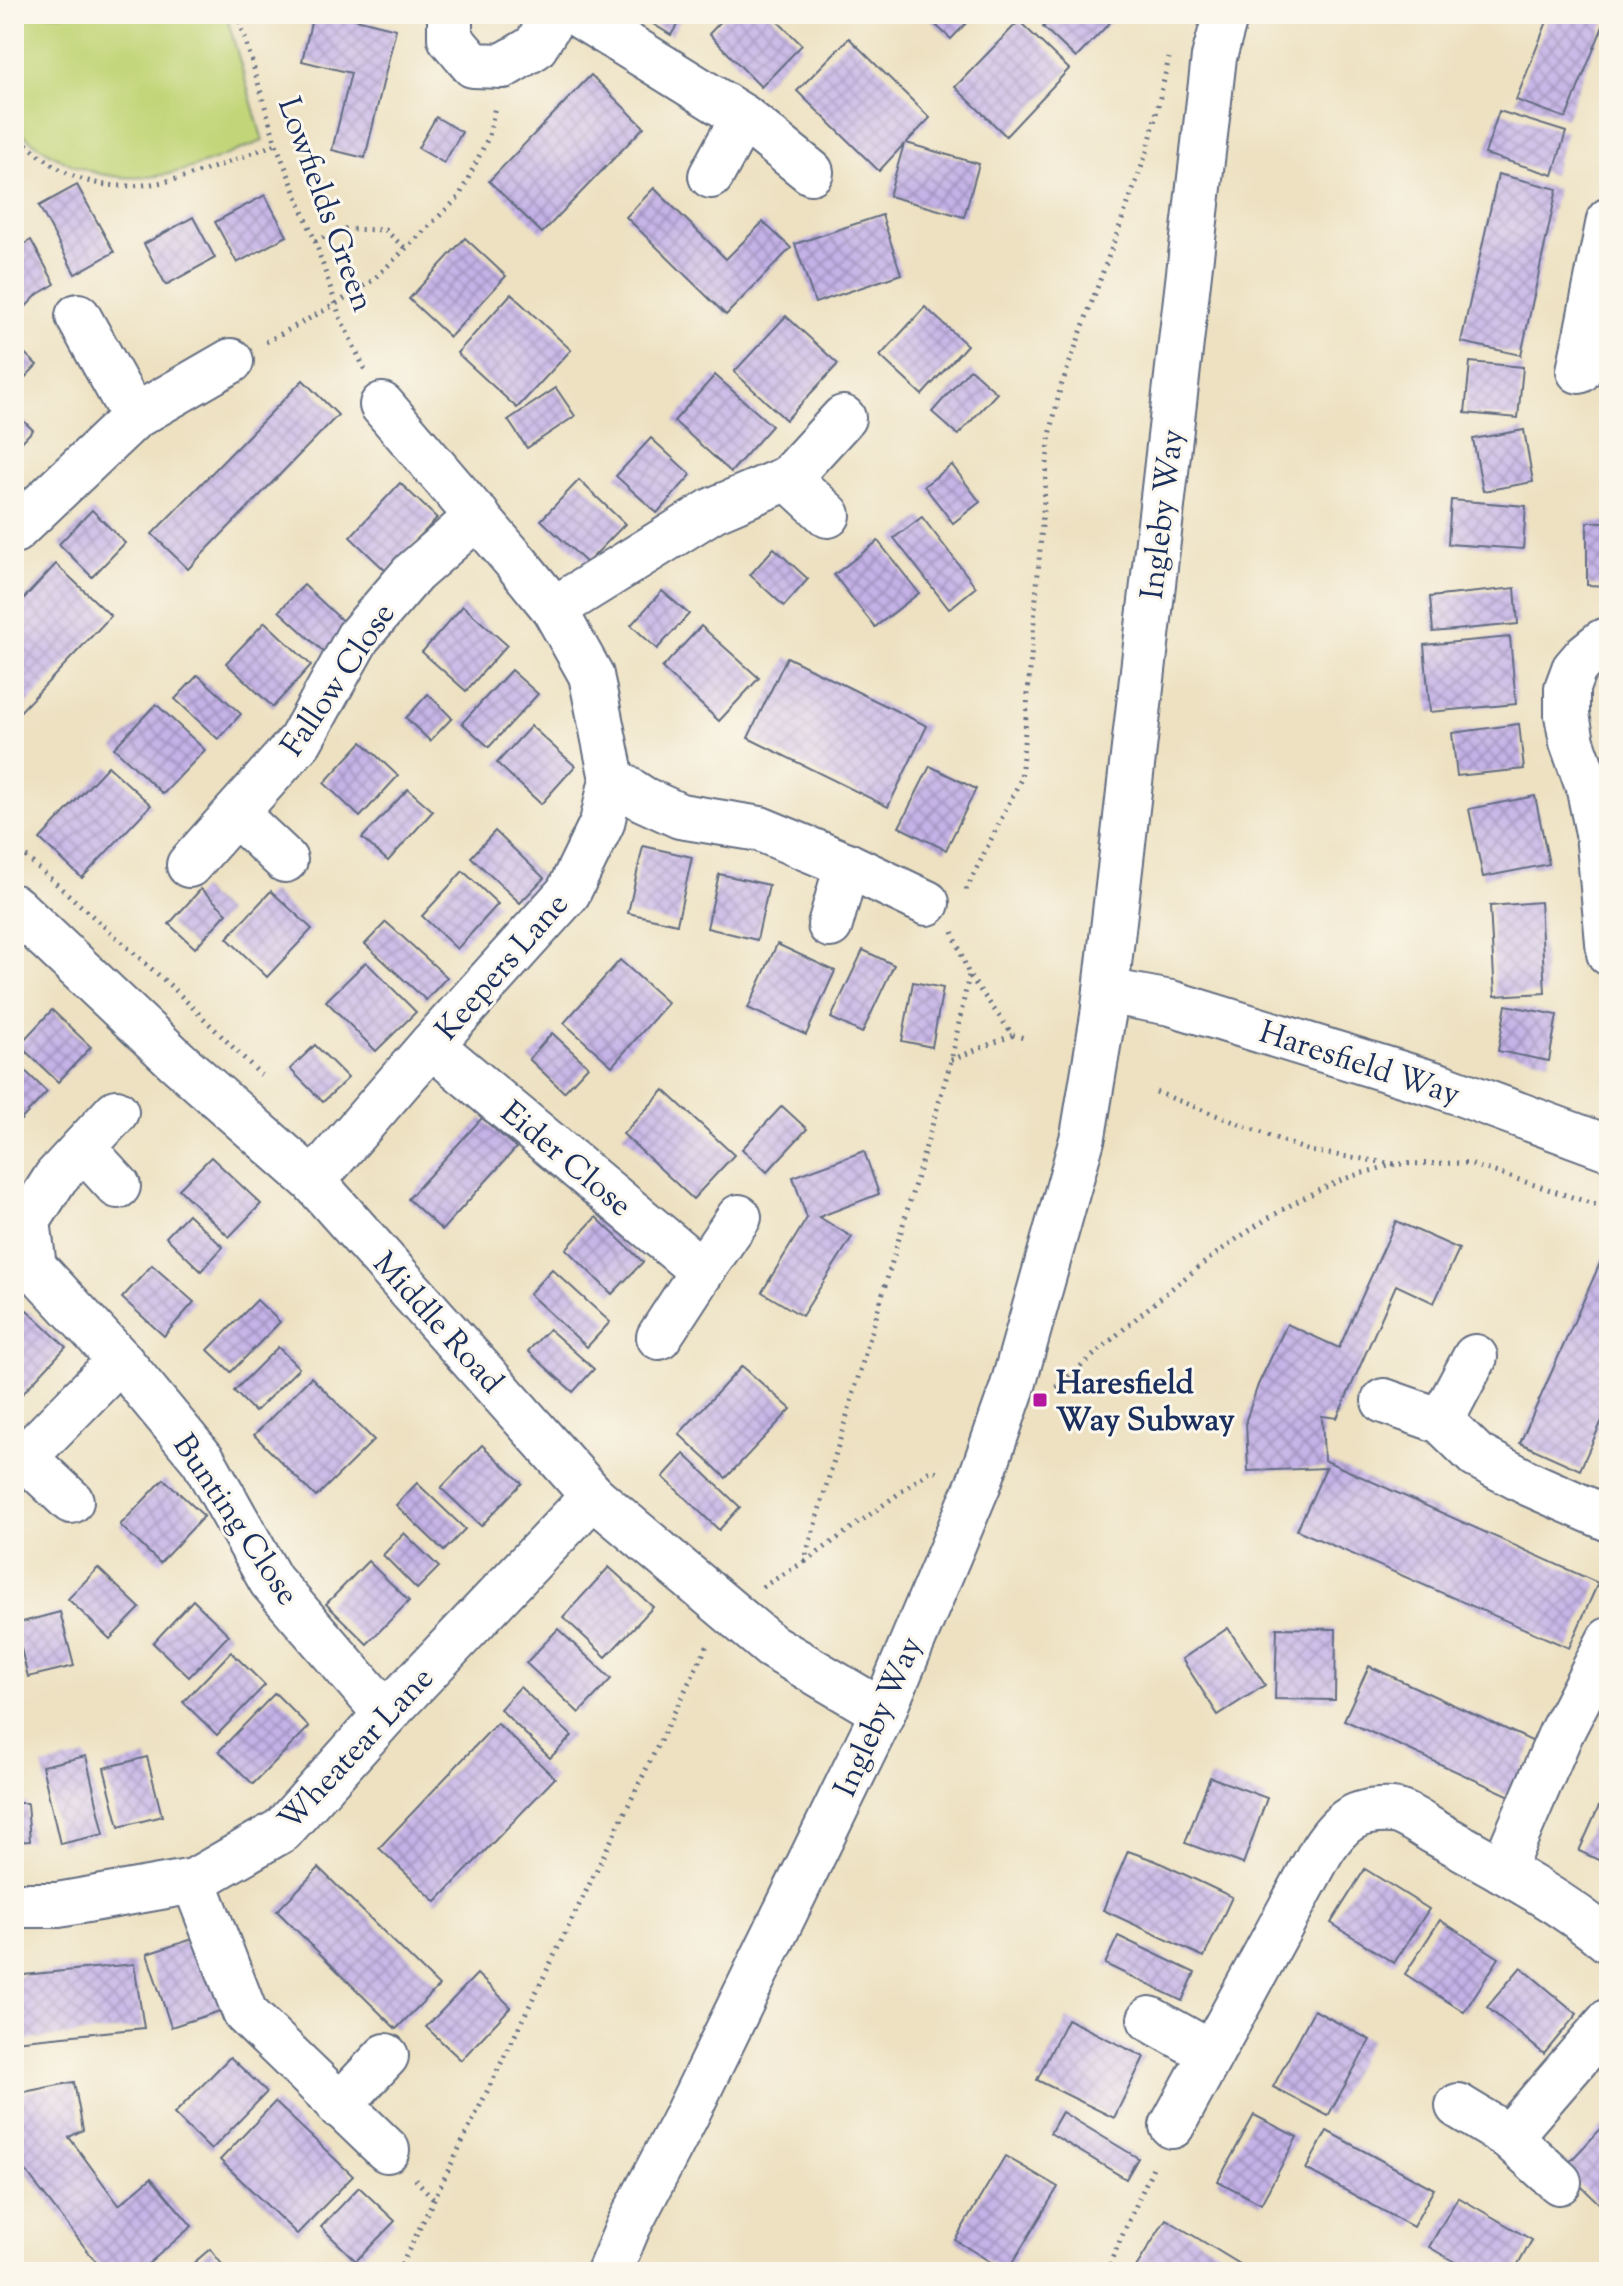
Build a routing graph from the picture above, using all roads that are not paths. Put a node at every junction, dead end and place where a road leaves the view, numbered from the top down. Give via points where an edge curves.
1 (450, 14) edge
2 (555, 14) edge
3 (577, 14) edge
4 (1226, 14) edge
5 (743, 117) junction
6 (811, 172) dead end
7 (711, 176) dead end
8 (1607, 242) edge
9 (78, 316) dead end
10 (231, 361) road end
11 (1579, 371) dead end
12 (382, 405) road end
13 (134, 417) junction
14 (843, 418) dead end
15 (788, 478) junction
16 (828, 515) dead end
17 (478, 516) junction
18 (14, 531) edge
19 (554, 609) junction
20 (1609, 639) edge
21 (612, 779) junction
22 (236, 814) junction
23 (285, 860) dead end
24 (189, 865) dead end
25 (847, 865) junction
26 (947, 906) road end
27 (14, 907) edge
28 (830, 925) dead end
29 (1609, 953) edge
30 (1105, 1004) junction
31 (431, 1045) junction
32 (116, 1112) dead end
33 (83, 1148) junction
34 (1609, 1148) edge
35 (313, 1181) junction
36 (118, 1186) dead end
37 (739, 1217) dead end
38 (702, 1271) junction
39 (659, 1337) dead end
40 (1475, 1357) dead end
41 (120, 1360) junction
42 (1384, 1401) dead end
43 (1441, 1421) junction
44 (19, 1463) edge
45 (593, 1496) junction
46 (71, 1501) dead end
47 (1609, 1519) edge
48 (1609, 1640) edge
49 (883, 1712) junction
50 (386, 1714) junction
51 (1502, 1870) junction
52 (194, 1881) junction
53 (14, 1905) edge
54 (1609, 1941) edge
55 (1150, 2019) dead end
56 (1609, 2021) edge
57 (1211, 2053) junction
58 (386, 2056) dead end
59 (339, 2106) junction
60 (1458, 2106) dead end
61 (1172, 2126) road end
62 (1509, 2137) junction
63 (387, 2150) dead end
64 (1559, 2182) dead end
65 (609, 2272) edge

1 - 2 street via 450,38 473,65 503,66 535,47
3 - 5 street
4 - 30 street, Ingleby Way via 1214,57
5 - 6 street
5 - 7 street
8 - 11 street
9 - 13 street
10 - 13 street
12 - 17 street, Keepers Lane
13 - 18 street
14 - 15 street
15 - 16 street
15 - 19 street via 713,510
17 - 19 street, Keepers Lane
17 - 22 street, Fallow Close via 413,573 358,637 300,741
19 - 21 street, Keepers Lane via 591,675
20 - 29 street via 1586,655 1567,688 1572,742 1598,833
21 - 25 street via 680,816 760,829
21 - 31 street, Keepers Lane via 602,823 568,893
22 - 23 street
22 - 24 street, Fallow Close
25 - 26 street
25 - 28 street
27 - 35 street, Middle Road
30 - 34 street, Haresfield Way via 1171,1003 1441,1086
30 - 49 street, Ingleby Way, bridge via 1083,1136 1012,1389 979,1483
31 - 35 street, Keepers Lane
31 - 38 street, Eider Close
32 - 33 street, Bunting Close
33 - 36 street
33 - 41 street, Bunting Close via 56,1177 28,1221 34,1267
35 - 45 street, Middle Road
37 - 38 street
38 - 39 street
40 - 43 street
41 - 44 street
41 - 50 street, Bunting Close via 203,1460 271,1581
42 - 43 street
43 - 47 street via 1477,1456
44 - 46 street
45 - 49 street, Middle Road via 771,1646
45 - 50 street, Wheatear Lane
48 - 51 street via 1561,1733
49 - 65 street, Ingleby Way
50 - 52 street, Wheatear Lane via 282,1830
51 - 54 street
51 - 57 street via 1396,1811 1363,1812 1337,1827
52 - 53 street, Wheatear Lane via 58,1905
52 - 59 street via 245,2013
55 - 57 street
56 - 62 street
57 - 61 street
58 - 59 street
59 - 63 street
60 - 62 street
62 - 64 street

